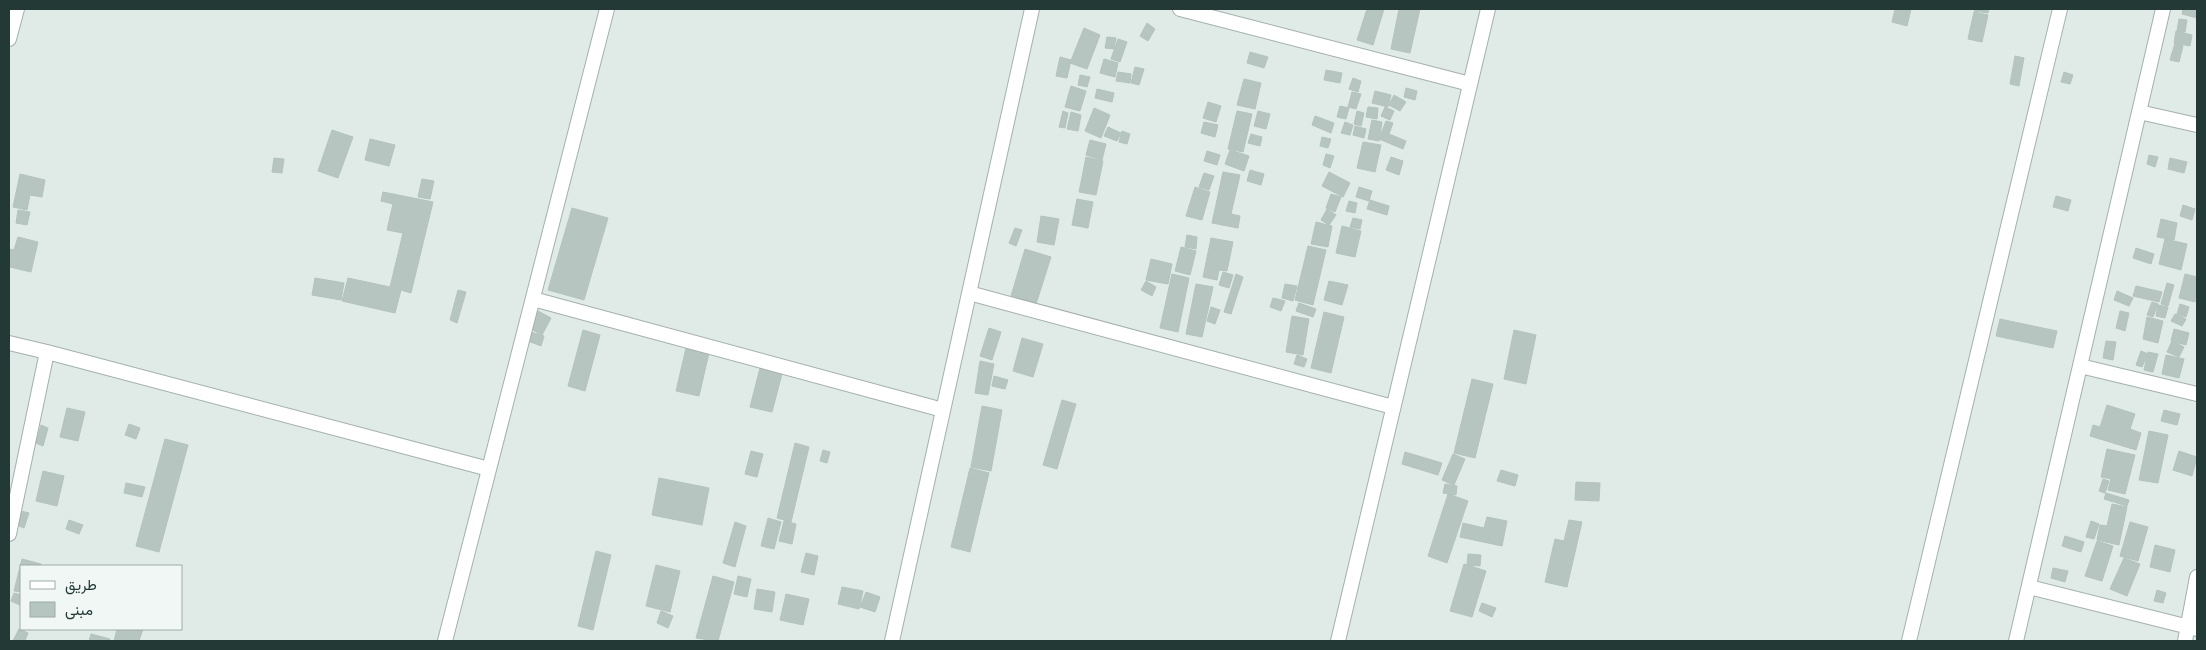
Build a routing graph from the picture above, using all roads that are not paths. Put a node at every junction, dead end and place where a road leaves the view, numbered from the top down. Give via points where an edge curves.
1 (17, 9) edge
2 (608, 9) edge
3 (1032, 9) edge
4 (1180, 9) edge
5 (1488, 9) edge
6 (2060, 9) edge
7 (2163, 9) edge
8 (9, 39) edge
9 (1470, 84) junction
10 (2139, 112) junction
11 (2197, 125) edge
12 (969, 293) junction
13 (533, 299) junction
14 (9, 343) edge
15 (47, 352) junction
16 (2080, 366) junction
17 (2197, 394) edge
18 (1393, 407) junction
19 (943, 410) junction
20 (489, 469) junction
21 (9, 534) edge
22 (2197, 577) edge
23 (2029, 587) junction
24 (2192, 628) edge
25 (445, 641) edge
26 (892, 641) edge
27 (1338, 641) edge
28 (1909, 641) edge
29 (2016, 641) edge
30 (2185, 641) edge

1 - 8 street
2 - 13 street
3 - 12 street
4 - 9 street
5 - 9 street
6 - 28 street
7 - 10 street
9 - 18 street
10 - 11 street
10 - 16 street
12 - 18 street
12 - 19 street
13 - 19 street
13 - 20 street
14 - 15 street
15 - 20 street
15 - 21 street
16 - 17 street
16 - 23 street
18 - 27 street
19 - 26 street
20 - 25 street
22 - 24 street
23 - 24 street
23 - 29 street
24 - 30 street

